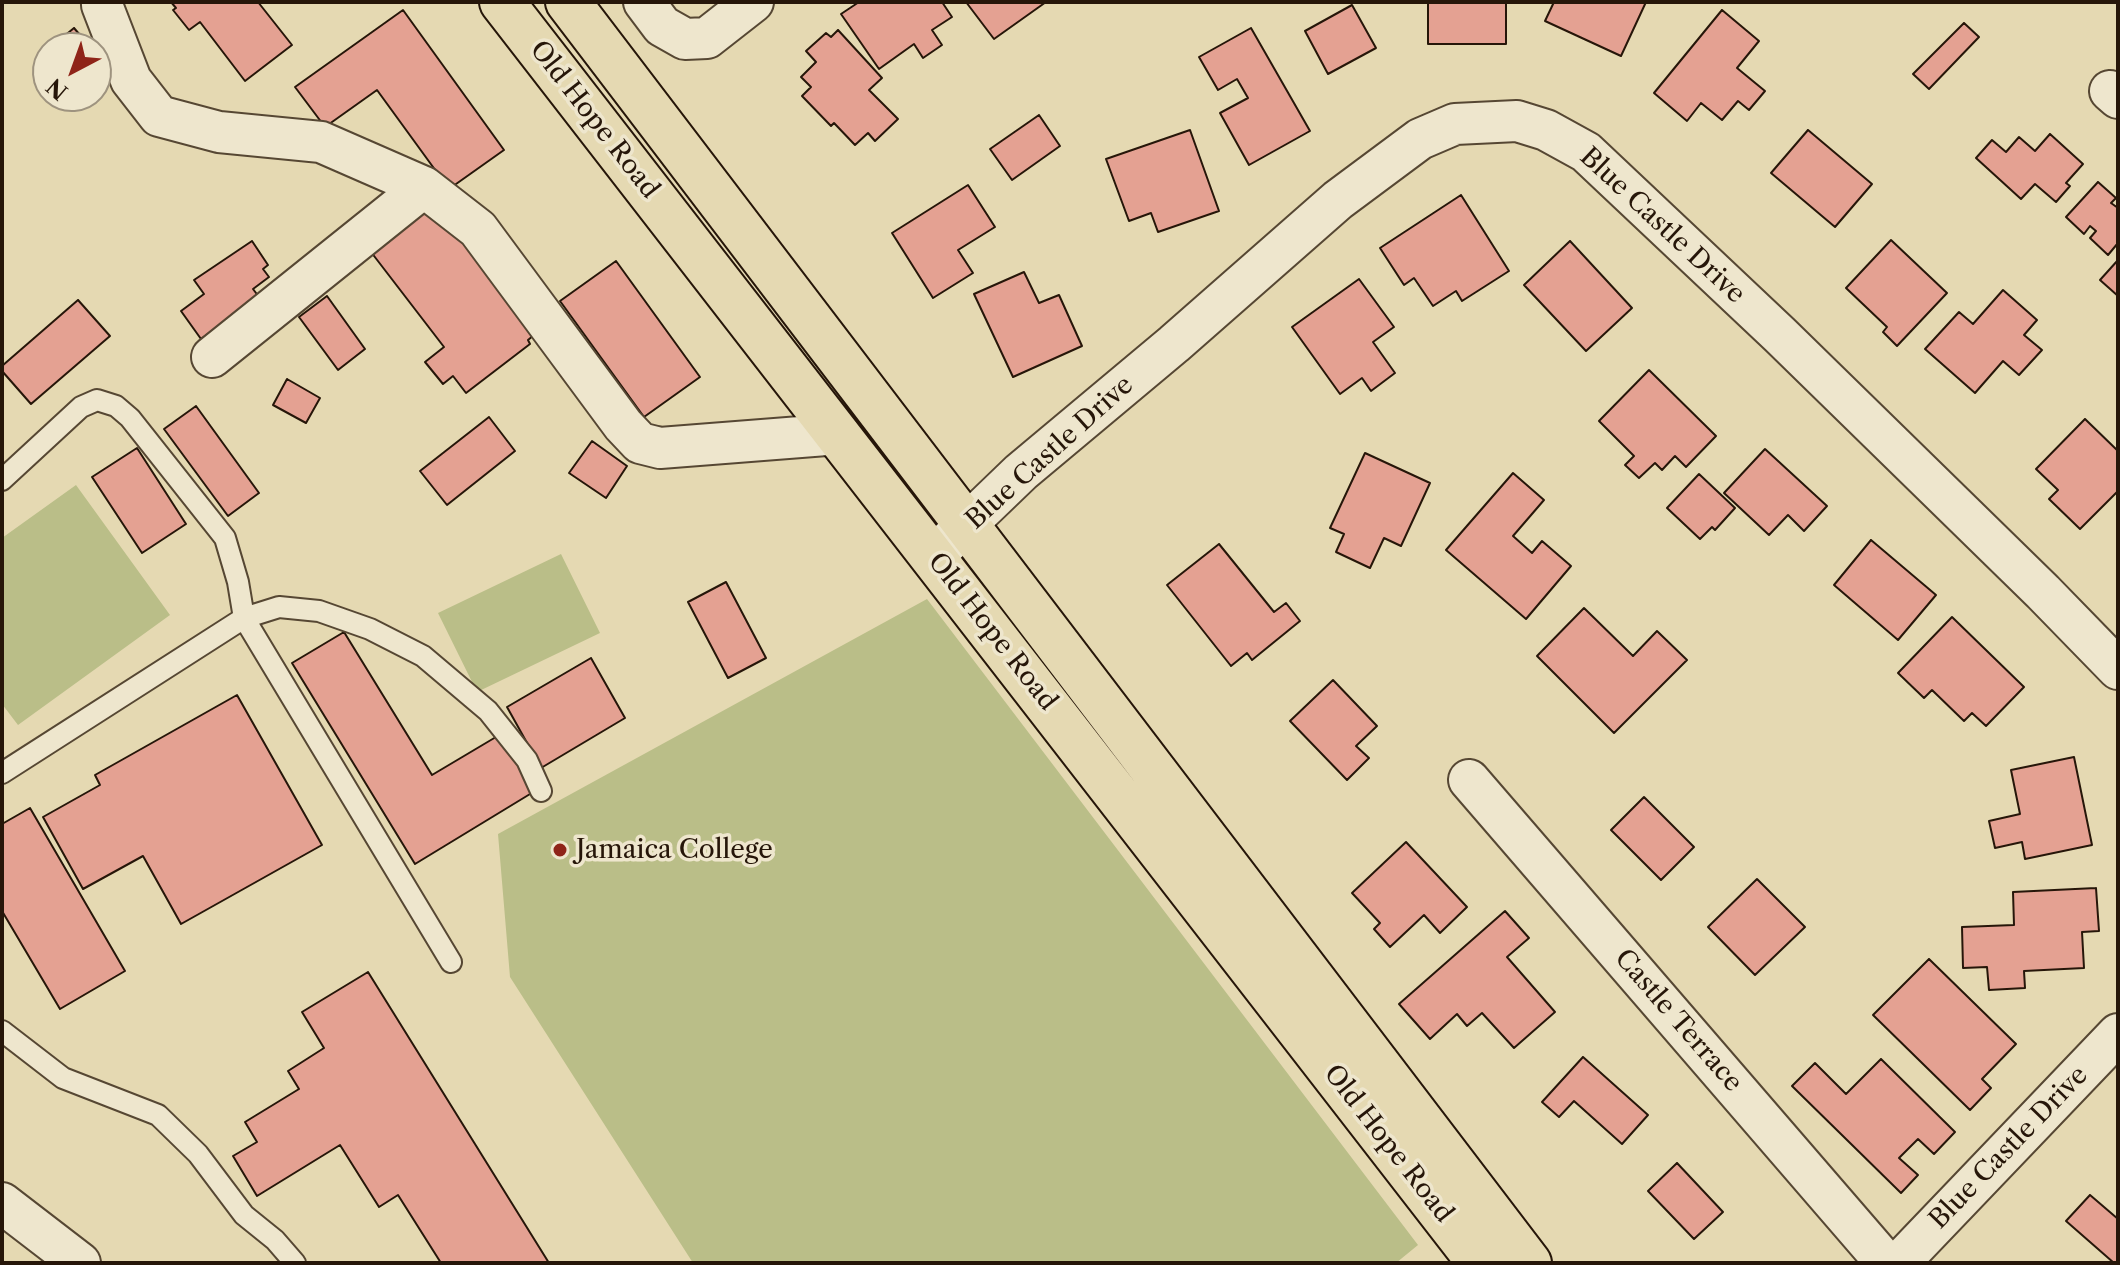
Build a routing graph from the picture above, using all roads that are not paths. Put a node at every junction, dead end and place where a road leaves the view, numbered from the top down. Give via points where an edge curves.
1 (103, 2) edge
2 (502, 2) edge
3 (568, 2) edge
4 (644, 2) edge
5 (753, 2) edge
6 (424, 187) junction
7 (212, 357) dead end
8 (839, 434) junction
9 (2, 480) edge
10 (967, 526) junction
11 (933, 556) junction
12 (244, 618) junction
13 (2118, 669) edge
14 (2, 773) edge
15 (1469, 780) dead end
16 (541, 791) dead end
17 (451, 962) dead end
18 (2, 1031) edge
19 (2118, 1034) edge
20 (2, 1203) edge
21 (80, 1263) edge
22 (295, 1263) edge
23 (1480, 1263) edge
24 (1529, 1263) edge
25 (1886, 1263) edge
26 (1899, 1263) edge

1 - 6 street via 131,80 159,116 219,132 321,142
2 - 8 main road, Old Hope Road
3 - 10 main road, Old Hope Road
4 - 5 street via 662,26 685,39 707,38
6 - 7 street
6 - 8 street via 478,229 640,443 660,448
8 - 11 main road, Old Hope Road
9 - 12 lane via 81,407 97,400 116,406 225,538
10 - 11 street, Blue Castle Drive
10 - 13 street, Blue Castle Drive via 1021,472 1338,200 1420,139 1455,124 1517,121 1586,152
10 - 24 main road, Old Hope Road
11 - 23 main road, Old Hope Road
12 - 14 lane
12 - 16 lane via 279,607 319,611 423,656 488,711 527,760
12 - 17 lane
15 - 25 street, Castle Terrace
18 - 22 lane via 63,1078 158,1115 198,1154 244,1215
19 - 26 street, Blue Castle Drive
20 - 21 street

